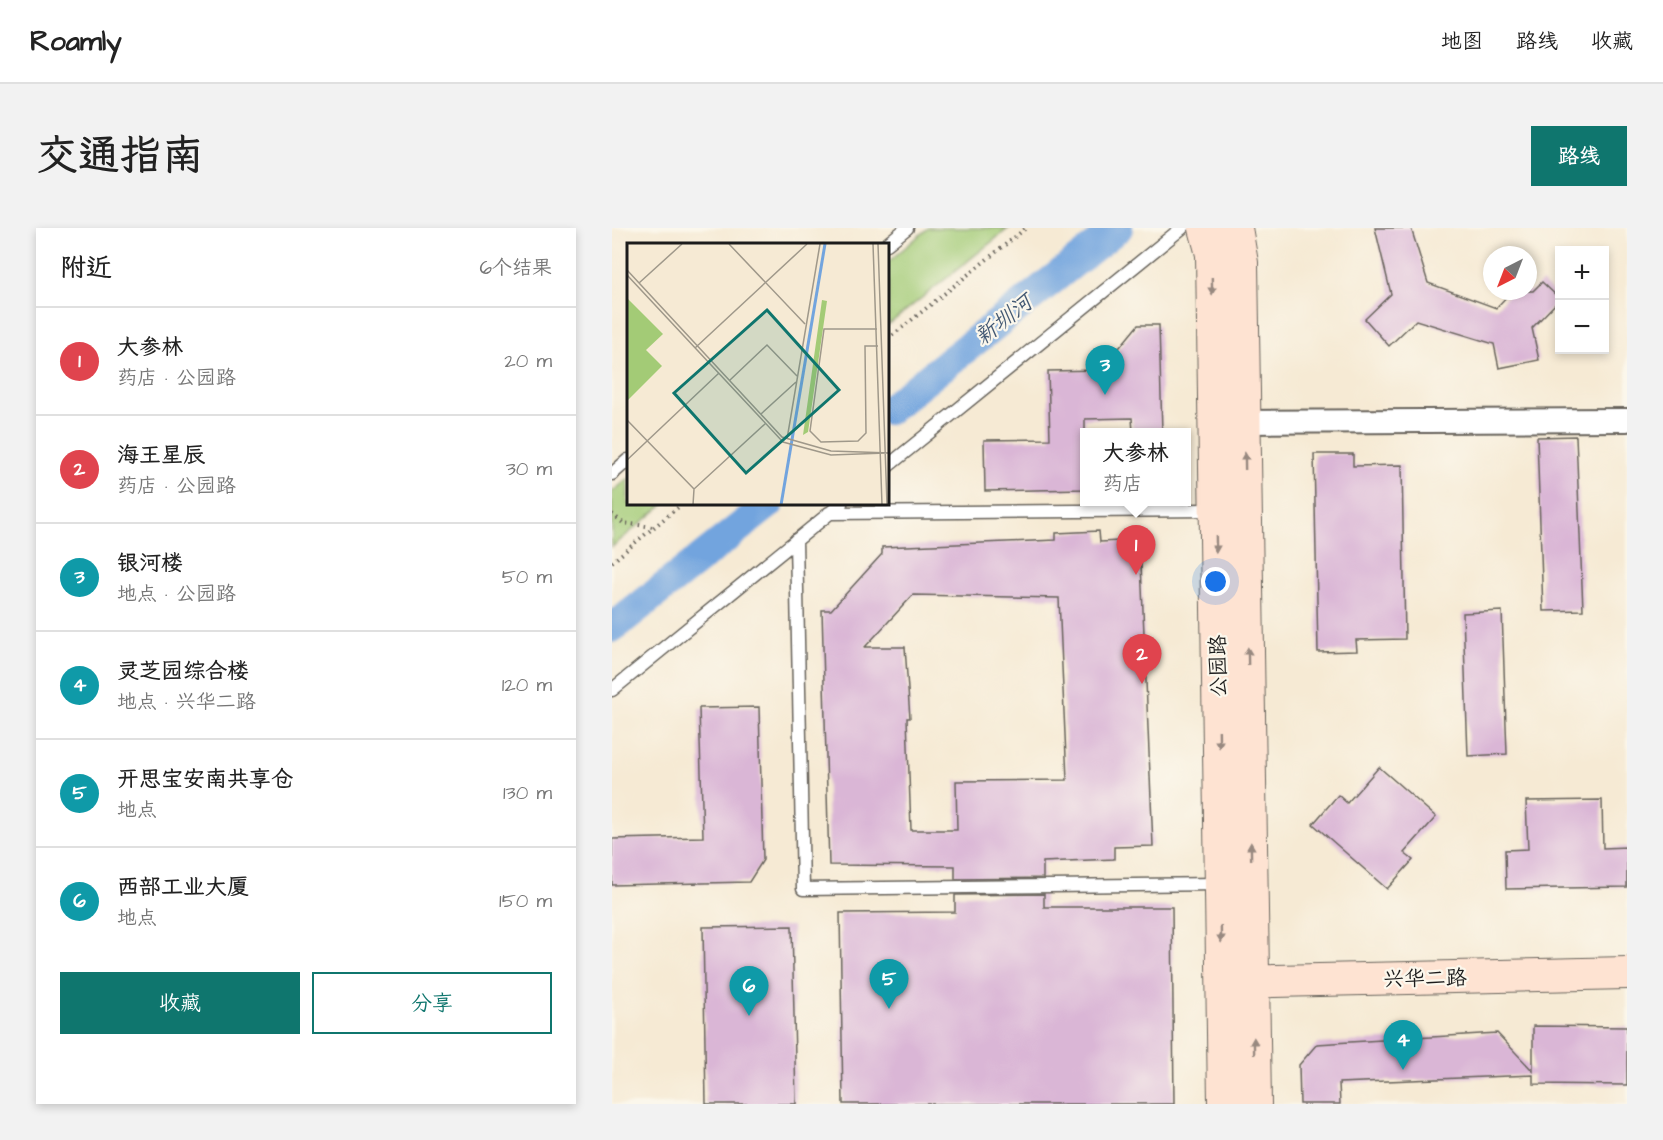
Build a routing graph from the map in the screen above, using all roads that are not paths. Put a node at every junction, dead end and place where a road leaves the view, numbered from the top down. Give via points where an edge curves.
1 (907, 228) edge
2 (1182, 228) edge
3 (1205, 228) edge
4 (1236, 228) edge
5 (888, 243) edge
6 (1627, 420) edge
7 (1229, 422) junction
8 (627, 461) edge
9 (890, 464) edge
10 (612, 474) edge
11 (839, 506) edge
12 (1216, 510) junction
13 (830, 513) junction
14 (796, 540) junction
15 (612, 690) edge
16 (1220, 884) junction
17 (1627, 974) edge
18 (1222, 982) junction
19 (1253, 982) junction
20 (1224, 1104) edge
21 (1255, 1104) edge

1 - 5 lane
2 - 9 lane
3 -> 7 main road, 公园路 via 1212,254
4 - 7 main road, 公园路 via 1242,263
6 - 7 street
7 - 12 main road, 公园路
19 -> 7 main road, 公园路
8 - 10 lane
11 - 13 lane
12 - 13 lane
12 -> 16 main road, 公园路
13 - 14 lane
14 - 15 lane
14 - 16 lane via 803,889
16 -> 18 main road, 公园路
17 - 19 main road, 兴华二路
18 - 19 main road, 兴华二路
18 - 20 main road, 公园路
21 -> 19 main road, 公园路

